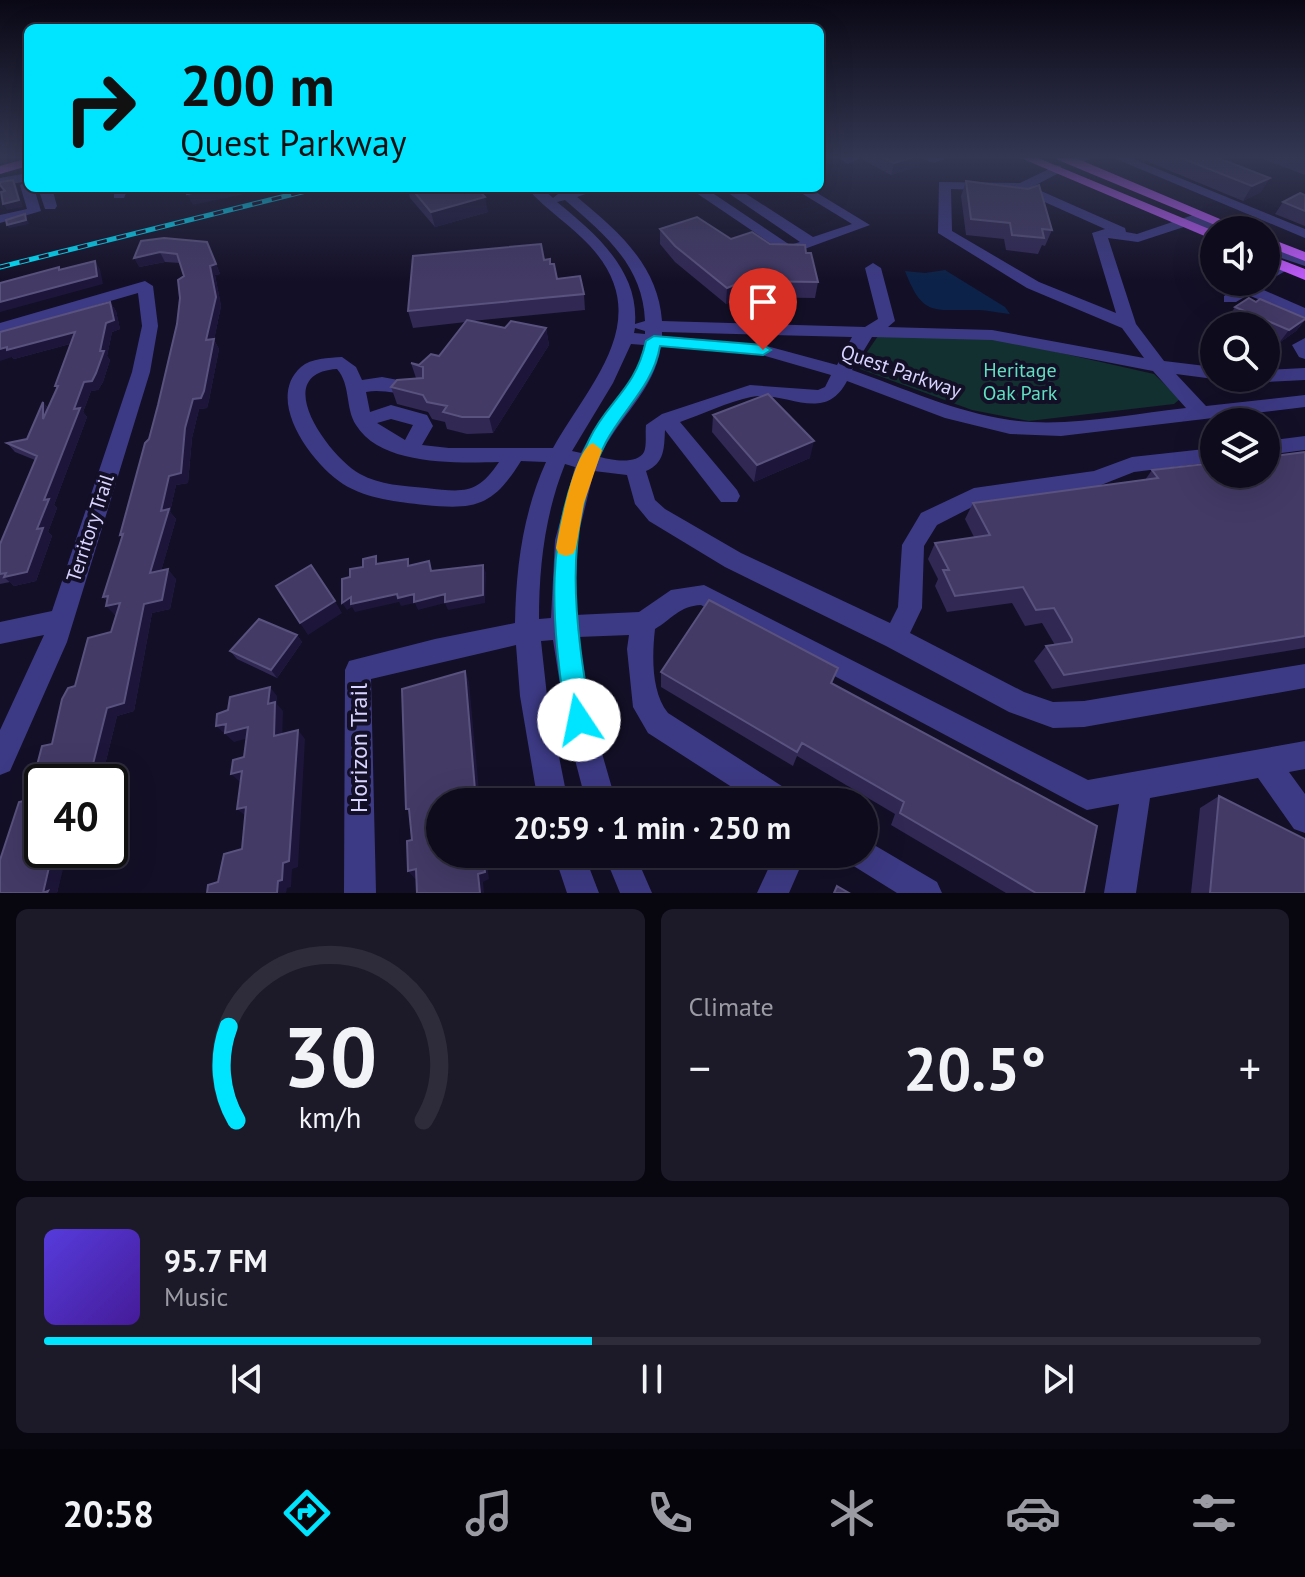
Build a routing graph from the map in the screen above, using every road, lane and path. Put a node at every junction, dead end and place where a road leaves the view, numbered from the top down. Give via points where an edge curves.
1 (48, 198) edge
2 (560, 198) edge
3 (561, 198) edge
4 (710, 198) edge
5 (743, 198) edge
6 (816, 198) edge
7 (944, 198) edge
8 (1046, 198) edge
9 (1131, 198) edge
10 (1157, 198) edge
11 (1216, 198) edge
12 (50, 206) dead end
13 (1244, 209) junction
14 (1235, 216) edge
15 (1200, 220) edge
16 (1180, 221) junction
17 (1200, 222) edge
18 (1305, 234) edge
19 (1138, 238) junction
20 (812, 243) junction
21 (1280, 247) edge
22 (1280, 252) edge
23 (1305, 259) edge
24 (1280, 264) edge
25 (1284, 266) junction
26 (873, 268) dead end
27 (1280, 268) edge
28 (1305, 275) edge
29 (1235, 296) edge
30 (1273, 296) edge
31 (1230, 299) dead end
32 (1305, 314) edge
33 (1128, 324) junction
34 (0, 328) edge
35 (870, 331) junction
36 (626, 332) junction
37 (654, 334) junction
38 (1305, 343) edge
39 (1305, 353) edge
40 (1159, 367) junction
41 (1200, 371) edge
42 (841, 372) junction
43 (1305, 374) edge
44 (1280, 375) edge
45 (353, 388) junction
46 (418, 389) edge
47 (1305, 401) edge
48 (1203, 408) edge
49 (1262, 408) edge
50 (1200, 417) edge
51 (667, 420) junction
52 (363, 421) junction
53 (1305, 443) edge
54 (1280, 446) edge
55 (410, 448) junction
56 (514, 455) junction
57 (559, 456) junction
58 (1200, 457) edge
59 (588, 462) junction
60 (634, 466) junction
61 (729, 496) dead end
62 (61, 620) junction
63 (643, 623) junction
64 (564, 627) junction
65 (0, 633) edge
66 (526, 634) junction
67 (895, 638) junction
68 (1305, 676) edge
69 (1305, 755) edge
70 (0, 761) edge
71 (1264, 763) junction
72 (1137, 786) junction
73 (550, 788) edge
74 (597, 788) edge
75 (759, 788) edge
76 (1305, 818) edge
77 (878, 863) edge
78 (574, 868) edge
79 (625, 868) edge
80 (785, 868) edge
81 (360, 893) edge
82 (583, 893) edge
83 (636, 893) edge
84 (773, 893) edge
85 (926, 893) edge
86 (1120, 893) edge

1 - 12 street
2 - 36 street via 624,287
3 - 37 street via 627,250 647,286
4 - 20 street via 788,251
5 - 20 street
6 - 20 street via 863,225
7 - 33 street via 945,233 1033,285
8 - 19 street
9 - 16 main road
10 - 15 main road
11 - 13 street
13 - 14 street
13 - 18 street
16 - 17 street
16 - 19 street
19 - 33 street via 1099,233
21 - 23 main road
22 - 23 street
24 - 25 main road
25 - 27 street
25 - 28 main road
26 - 35 street via 887,321
29 - 31 street
30 - 32 street
33 - 40 street
34 - 62 street, Territory Trail via 145,286 150,326 141,372
35 - 37 street, Quest Parkway
35 - 40 street, Quest Parkway via 992,335
35 - 42 street via 861,336
36 - 37 street, Quest Parkway
36 - 57 street via 603,388
37 - 42 street, Quest Parkway via 763,350
37 - 59 street via 638,386
38 - 39 street
40 - 41 street, Quest Parkway
40 - 48 street
42 - 50 street, Quest Parkway via 952,413 1010,427 1061,429
42 - 51 street via 824,396 807,399 762,389
43 - 44 street
45 - 46 street via 382,383
45 - 52 street
45 - 56 street via 351,371 342,363 306,371 298,385 300,420 323,458 351,480 391,493 477,497
47 - 49 street, Quest Parkway
51 - 60 street via 653,433 654,455
51 - 61 street
52 - 55 street via 385,439
52 - 55 street via 391,412 420,420 423,426
53 - 54 street
55 - 56 street via 472,457
56 - 57 street
57 - 59 street
57 - 66 street via 537,518
58 - 67 street via 1132,465 1096,479 974,496 929,519 913,545 910,608
59 - 60 street
59 - 64 street via 567,535
60 - 67 street via 646,504 657,515 733,560
62 - 65 street
62 - 70 street, Territory Trail
63 - 64 street, Horizon Trail
63 - 72 street via 670,601 686,594 704,595 1087,795
63 - 75 street via 646,707 658,723
64 - 66 street, Horizon Trail
64 - 74 street
66 - 73 street
66 - 81 street, Horizon Trail via 448,646 358,670
67 - 68 street via 1018,703 1053,715
69 - 71 street
71 - 72 street
71 - 76 street
72 - 86 street
77 - 85 street
78 - 82 street
79 - 83 street
80 - 84 street

